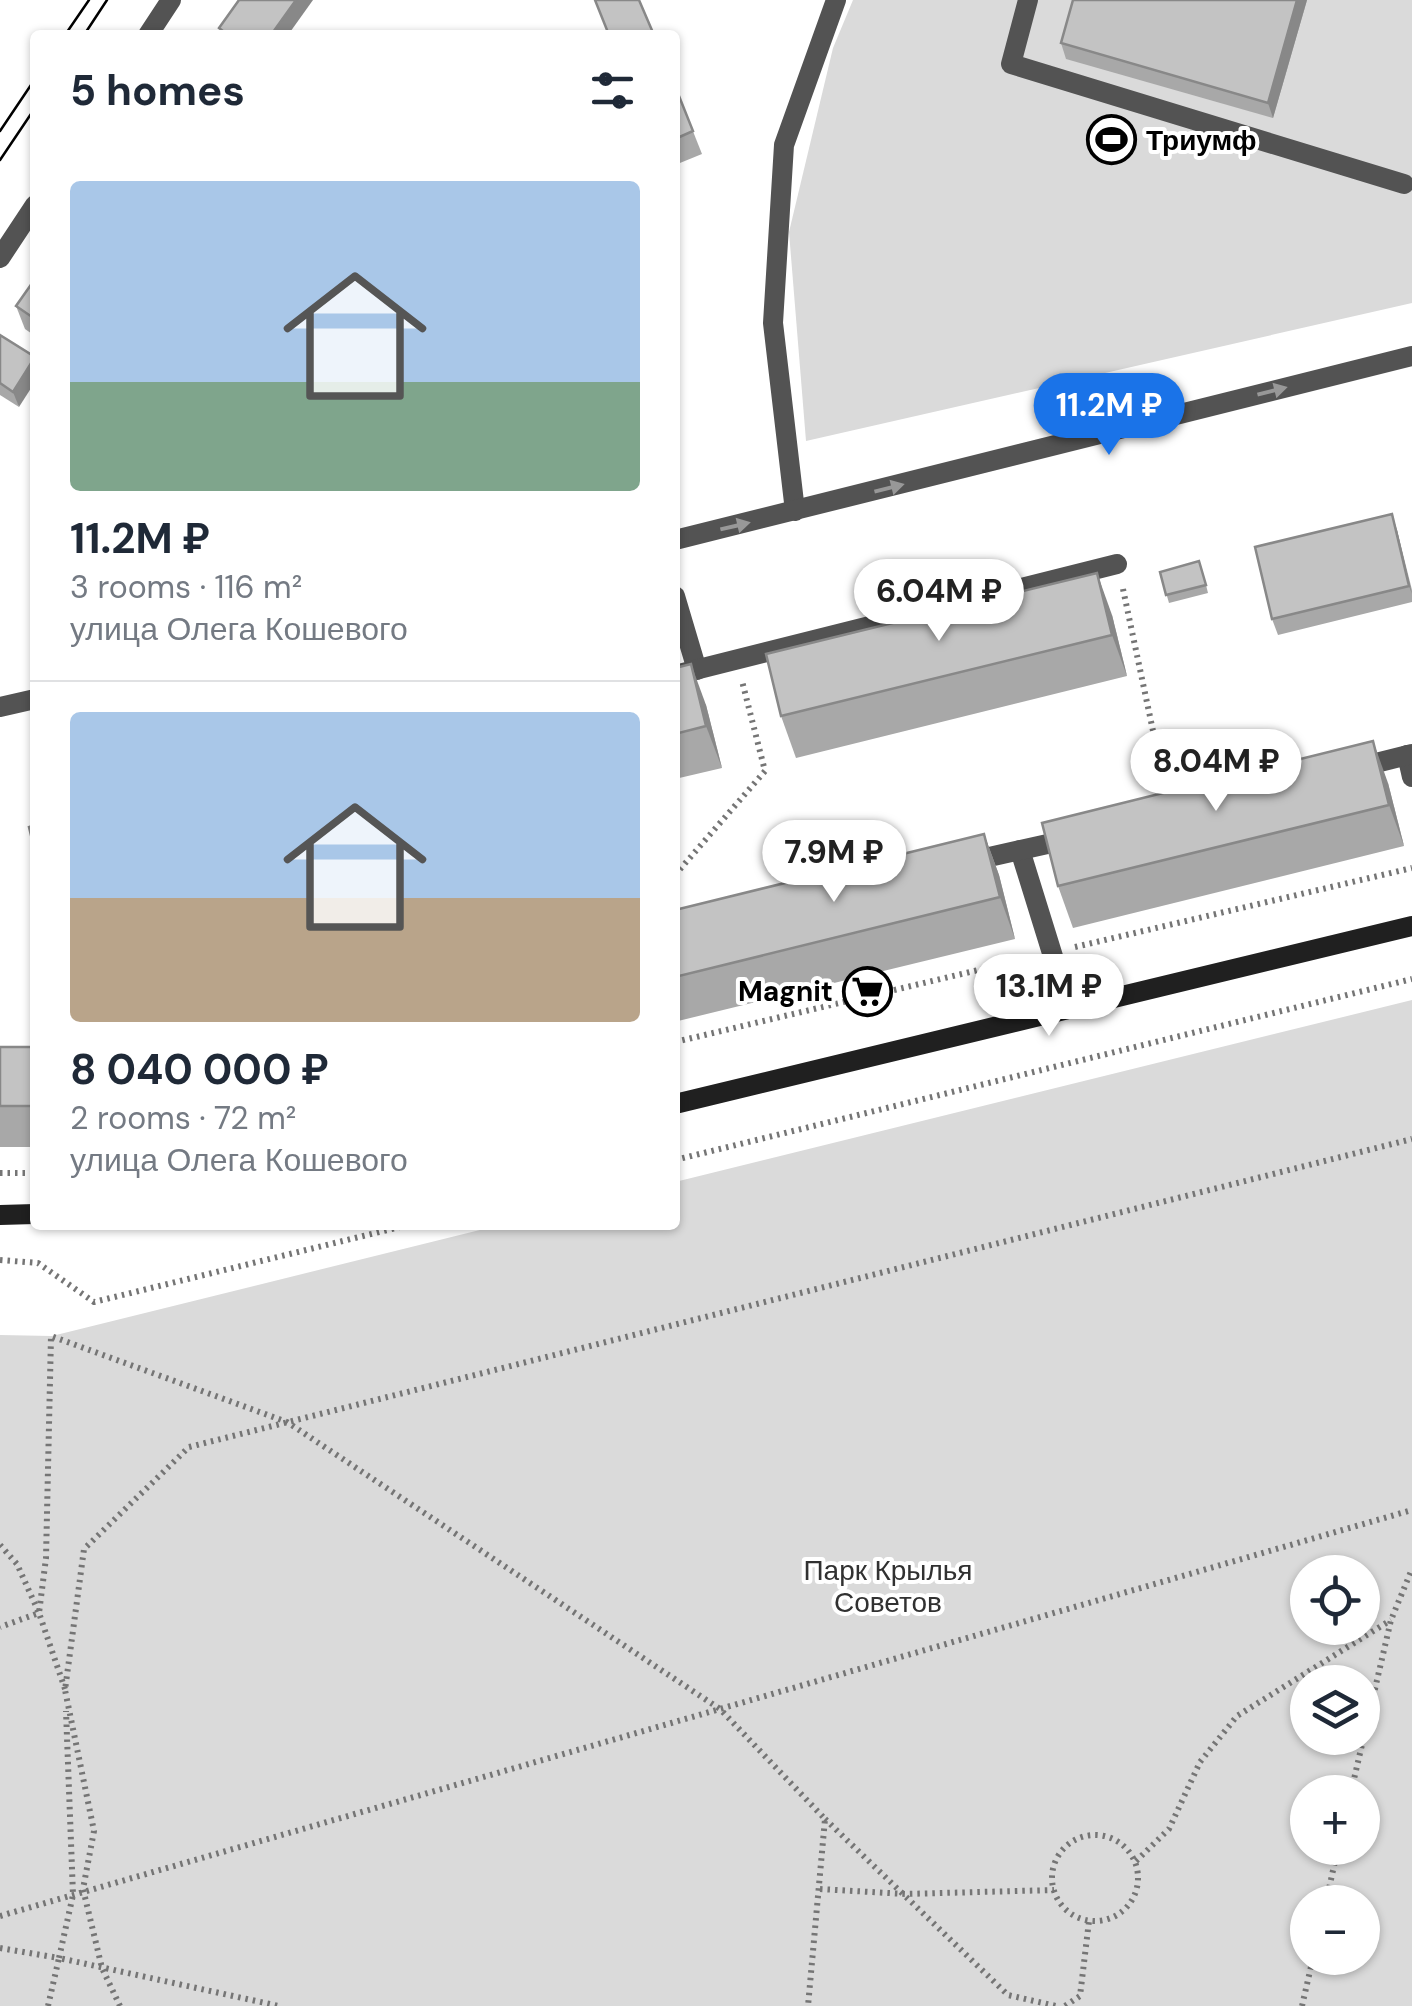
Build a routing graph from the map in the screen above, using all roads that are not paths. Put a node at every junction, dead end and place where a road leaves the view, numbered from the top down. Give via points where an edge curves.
1 (171, 0) edge
2 (836, 0) edge
3 (1028, 0) edge
4 (151, 30) edge
5 (1404, 184) dead end
6 (30, 213) edge
7 (0, 258) edge
8 (1412, 356) edge
9 (794, 512) junction
10 (680, 539) edge
11 (1117, 564) road end
12 (680, 613) edge
13 (697, 670) junction
14 (680, 674) edge
15 (30, 700) edge
16 (0, 708) edge
17 (1409, 754) edge
18 (1334, 774) edge
19 (1412, 776) edge
20 (1095, 833) edge
21 (1020, 850) junction
22 (943, 868) edge
23 (1412, 926) edge
24 (1069, 1008) junction
25 (680, 1103) edge
26 (30, 1214) edge
27 (0, 1215) edge

1 - 4 street
2 - 9 street via 784,145 773,323
3 - 5 street via 1010,64
6 - 7 street
9 -> 8 street
10 -> 9 street
11 - 13 street
12 - 13 street
13 - 14 street
15 - 16 street
17 - 18 street
17 - 19 street
20 - 21 street
21 - 22 street
21 - 24 street
23 - 24 street
24 - 25 street
26 - 27 street

